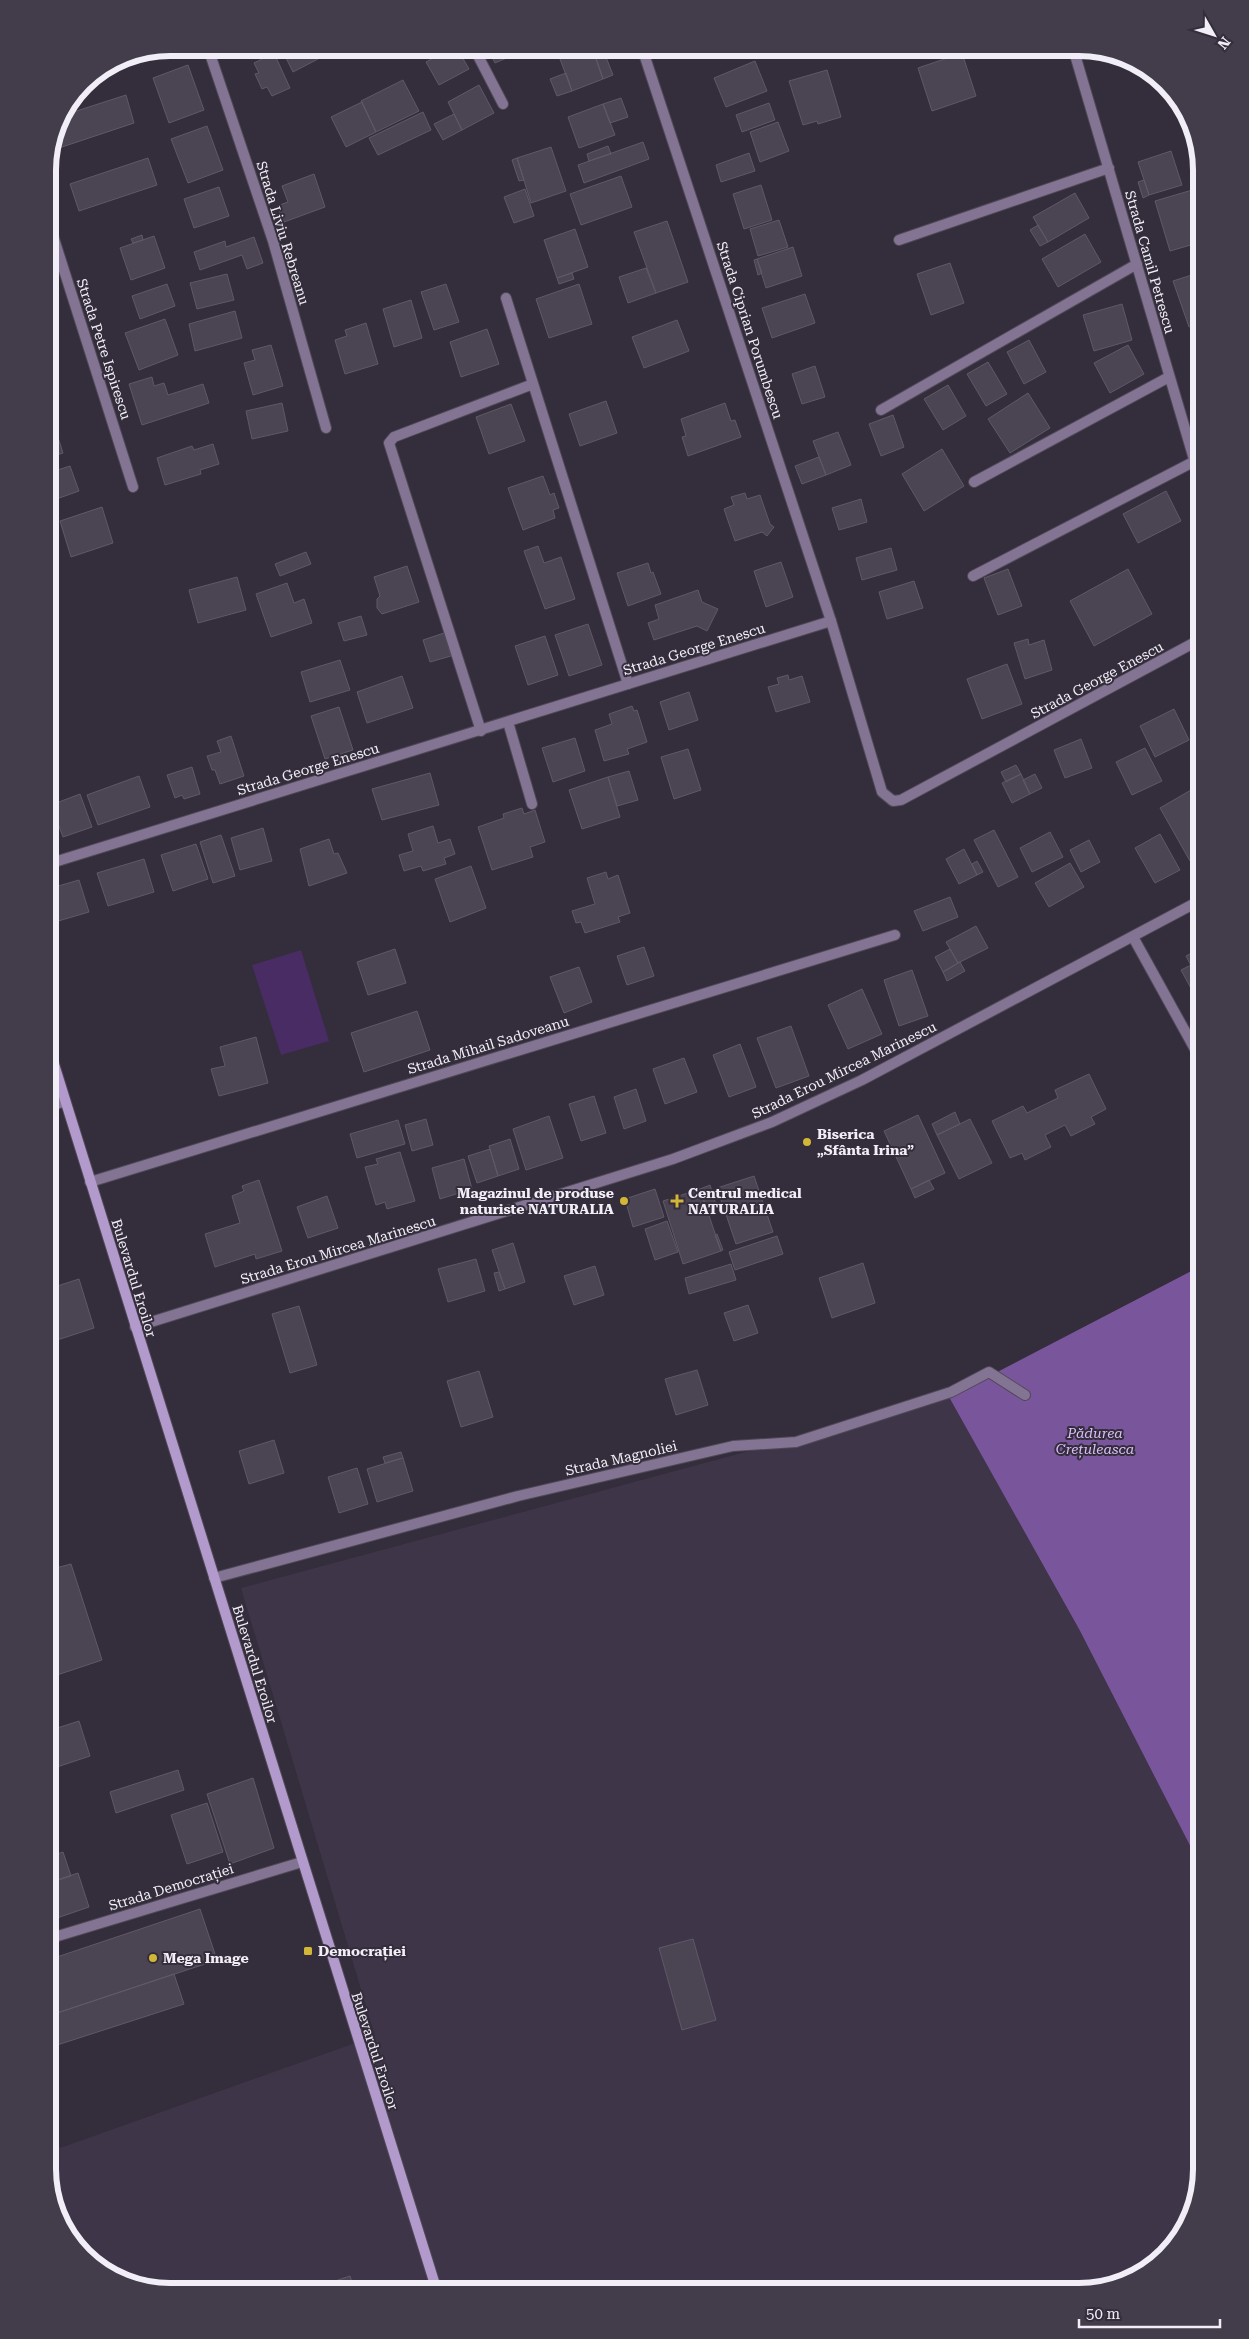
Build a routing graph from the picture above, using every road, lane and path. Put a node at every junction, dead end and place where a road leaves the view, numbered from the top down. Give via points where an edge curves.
1 (211, 56) edge
2 (478, 56) edge
3 (645, 56) edge
4 (1075, 56) edge
5 (503, 104) dead end
6 (1109, 168) junction
7 (899, 240) dead end
8 (56, 245) edge
9 (1137, 264) junction
10 (506, 298) dead end
11 (1169, 378) junction
12 (533, 384) junction
13 (881, 410) dead end
14 (326, 428) dead end
15 (1193, 455) edge
16 (1193, 462) edge
17 (974, 482) dead end
18 (133, 487) dead end
19 (973, 576) dead end
20 (831, 621) junction
21 (1193, 644) edge
22 (628, 684) junction
23 (508, 722) junction
24 (482, 731) junction
25 (532, 804) dead end
26 (56, 862) edge
27 (1193, 905) edge
28 (895, 935) dead end
29 (1133, 937) junction
30 (1193, 1044) edge
31 (56, 1071) edge
32 (65, 1101) junction
33 (56, 1104) edge
34 (90, 1182) junction
35 (136, 1327) junction
36 (1025, 1395) dead end
37 (214, 1578) junction
38 (302, 1862) junction
39 (56, 1937) edge
40 (434, 2283) edge

1 - 14 street, Strada Liviu Rebreanu via 273,241
2 - 5 street
3 - 20 street, Strada Ciprian Porumbescu
4 - 6 street, Strada Camil Petrescu
6 - 7 street
6 - 9 street, Strada Camil Petrescu
8 - 18 street, Strada Petre Ispirescu
9 - 11 street, Strada Camil Petrescu
9 - 13 street
10 - 12 street
11 - 15 street, Strada Camil Petrescu
11 - 17 street
12 - 22 street
12 - 24 street via 394,437 389,443
16 - 19 street
20 - 21 street, Strada George Enescu via 882,792 892,802
20 - 22 street, Strada George Enescu
22 - 23 street, Strada George Enescu
23 - 24 street, Strada George Enescu
23 - 25 street
24 - 26 street, Strada George Enescu
27 - 29 street, Strada Erou Mircea Marinescu
28 - 34 street, Strada Mihail Sadoveanu
29 - 30 street
29 - 35 street, Strada Erou Mircea Marinescu via 862,1080 729,1140
31 - 32 main road, Bulevardul Eroilor
32 - 33 street
32 - 34 main road, Bulevardul Eroilor
34 - 35 main road, Bulevardul Eroilor
35 - 37 main road, Bulevardul Eroilor
36 - 37 street, Strada Magnoliei via 989,1372 951,1392 796,1442 733,1446 518,1496
37 - 38 main road, Bulevardul Eroilor
38 - 39 street, Strada Democrației
38 - 40 main road, Bulevardul Eroilor

